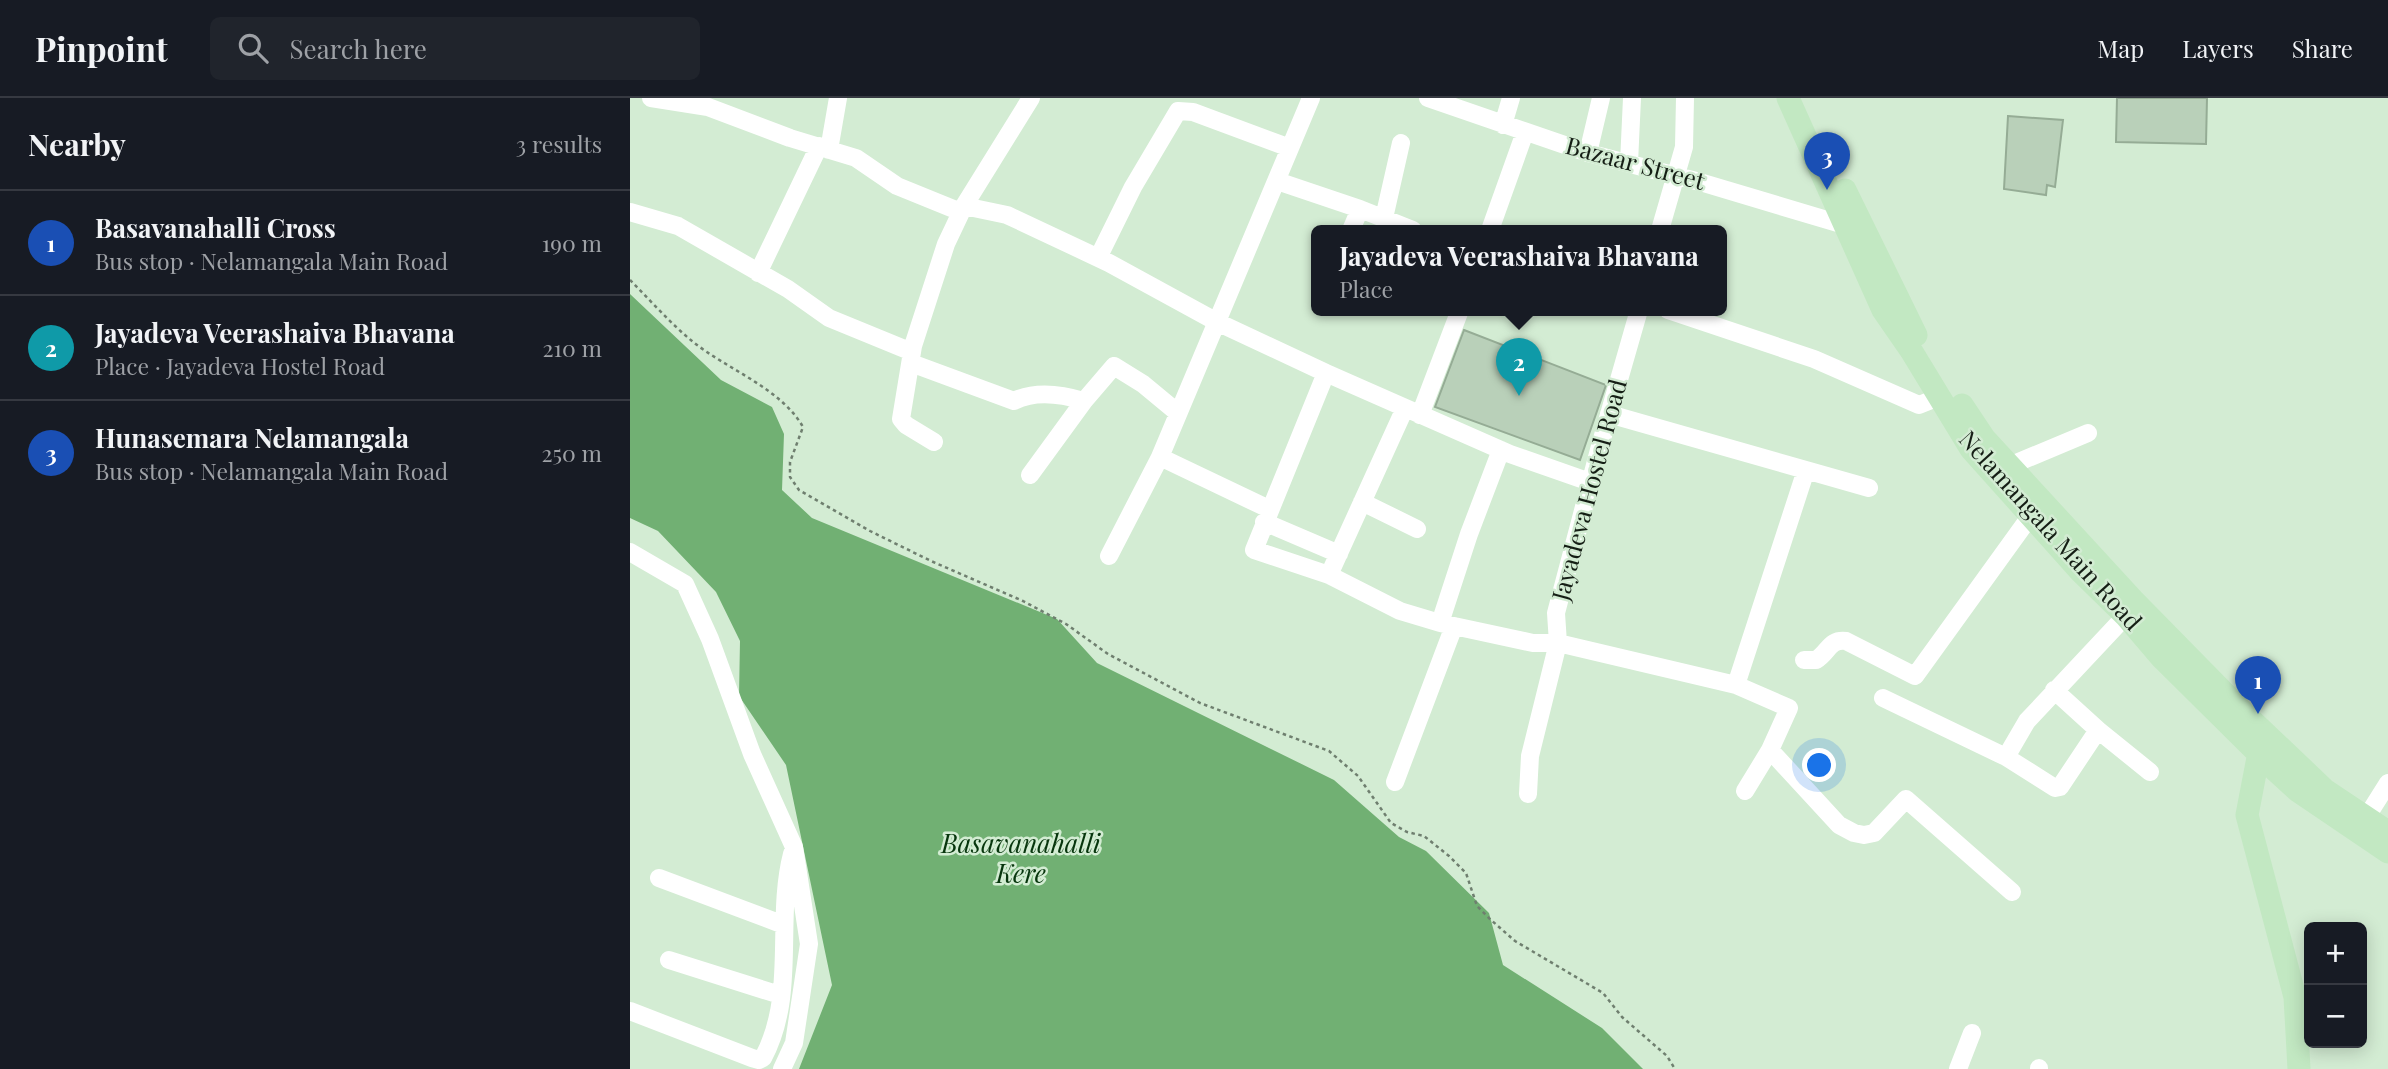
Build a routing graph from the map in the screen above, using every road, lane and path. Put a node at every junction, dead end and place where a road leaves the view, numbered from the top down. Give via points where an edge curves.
1 (654, 98) edge
2 (838, 98) edge
3 (1031, 98) edge
4 (1311, 98) edge
5 (1511, 98) edge
6 (1601, 98) edge
7 (1632, 98) edge
8 (1685, 98) edge
9 (1788, 98) edge
10 (1802, 98) edge
11 (1433, 99) edge
12 (1503, 125) junction
13 (1525, 132) junction
14 (1401, 143) dead end
15 (824, 148) junction
16 (1290, 148) junction
17 (1588, 153) junction
18 (1629, 163) junction
19 (1677, 175) junction
20 (1277, 181) junction
21 (963, 209) junction
22 (1360, 209) junction
23 (630, 212) edge
24 (1384, 218) junction
25 (1353, 225) edge
26 (1401, 225) edge
27 (1492, 225) edge
28 (1662, 225) edge
29 (1844, 225) junction
30 (1098, 258) junction
31 (758, 273) junction
32 (630, 280) edge
33 (1457, 316) edge
34 (1637, 316) edge
35 (1686, 316) edge
36 (1217, 322) junction
37 (911, 358) junction
38 (1326, 373) junction
39 (1939, 397) junction
40 (1084, 401) junction
41 (1178, 412) junction
42 (1413, 412) junction
43 (1609, 414) junction
44 (2088, 433) dead end
45 (934, 442) dead end
46 (1501, 450) junction
47 (1160, 457) junction
48 (2008, 466) junction
49 (1806, 470) junction
50 (1030, 475) dead end
51 (1590, 482) junction
52 (1869, 488) dead end
53 (1362, 502) junction
54 (2036, 508) junction
55 (1267, 516) junction
56 (1417, 529) dead end
57 (630, 552) edge
58 (1339, 554) junction
59 (1109, 556) dead end
60 (1329, 575) junction
61 (2131, 610) junction
62 (1447, 625) junction
63 (1558, 643) junction
64 (1804, 660) dead end
65 (1735, 685) junction
66 (2054, 690) junction
67 (1883, 698) dead end
68 (2098, 730) junction
69 (2261, 742) junction
70 (1770, 750) junction
71 (2006, 757) junction
72 (2150, 772) dead end
73 (1395, 782) dead end
74 (2388, 783) edge
75 (1745, 791) dead end
76 (1528, 794) dead end
77 (2366, 818) junction
78 (2388, 832) edge
79 (794, 847) junction
80 (2388, 852) edge
81 (659, 878) dead end
82 (2012, 892) dead end
83 (784, 925) junction
84 (669, 960) dead end
85 (780, 995) junction
86 (630, 1011) edge
87 (1972, 1032) dead end
88 (756, 1064) edge
89 (782, 1069) edge
90 (1675, 1069) edge
91 (1958, 1069) edge
92 (2299, 1069) edge

1 - 15 street via 708,107
2 - 15 street
3 - 21 street
4 - 16 street
5 - 12 street
6 - 17 street
7 - 18 street
8 - 19 street via 1684,147
9 - 29 main road, Nelamangala Main Road
10 - 48 main road via 1910,326 1984,438
11 - 12 street, Bazaar Street
12 - 13 street, Bazaar Street
13 - 17 street, Bazaar Street
13 - 27 street
14 - 24 street
15 - 21 street via 856,158 897,186
15 - 31 street
16 - 20 street
16 - 30 street via 1193,112 1178,111
17 - 18 street, Bazaar Street
18 - 19 street, Bazaar Street
19 - 28 street
19 - 29 street, Bazaar Street
20 - 22 street
20 - 36 street
21 - 30 street via 1007,215
21 - 37 street via 930,288
22 - 24 street
22 - 25 street
23 - 31 street via 678,226
24 - 26 street
29 - 39 main road, Nelamangala Main Road via 1883,310
30 - 36 street
31 - 37 street via 829,318
32 - 90 path via 692,341 797,416 803,427 790,462 790,477 799,490 870,531 1023,601 1199,703 1329,751 1358,776 1391,823 1424,836 1466,873 1476,906 1491,920 1516,942 1603,993
33 - 42 street
34 - 43 street, Jayadeva Hostel Road
35 - 39 street via 1814,359 1919,405
36 - 38 street
36 - 41 street
37 - 40 street via 1014,401 1061,394
37 - 45 street via 901,419
38 - 42 street
38 - 55 street
39 - 54 main road, Nelamangala Main Road via 1971,449
40 - 41 street via 1114,366
40 - 50 street
41 - 47 street
42 - 46 street
42 - 53 street
43 - 49 street
43 - 51 street, Jayadeva Hostel Road
44 - 48 street
46 - 51 street
46 - 62 street via 1469,534
47 - 55 street
47 - 59 street
48 - 54 main road
49 - 52 street
49 - 65 street
51 - 63 street, Jayadeva Hostel Road via 1556,613
53 - 56 street
53 - 58 street
54 - 61 main road, Nelamangala Main Road via 2081,572
54 - 64 street via 1915,676 1846,641 1832,643 1816,660
55 - 58 street
55 - 60 street via 1254,550
57 - 79 street via 685,584
58 - 60 street
60 - 62 street via 1400,611
61 - 66 street
61 - 69 main road, Nelamangala Main Road
62 - 63 street via 1533,643
62 - 73 street
63 - 65 street
63 - 76 street, Jayadeva Hostel Road via 1530,756
65 - 70 street via 1788,708
66 - 68 street
66 - 71 street via 2027,721
67 - 71 street
68 - 71 street via 2060,787 2049,786
68 - 72 street
69 - 77 main road
69 - 80 main road via 2298,791
69 - 92 main road via 2248,814 2295,997
70 - 75 street
70 - 82 street via 1839,825 1864,835 1874,832 1906,799
74 - 77 street
77 - 78 main road
79 - 83 street via 786,877
79 - 89 street via 809,944 794,1044
81 - 83 street
83 - 85 street
84 - 85 street
85 - 88 street via 766,1052
86 - 88 street
87 - 91 street

